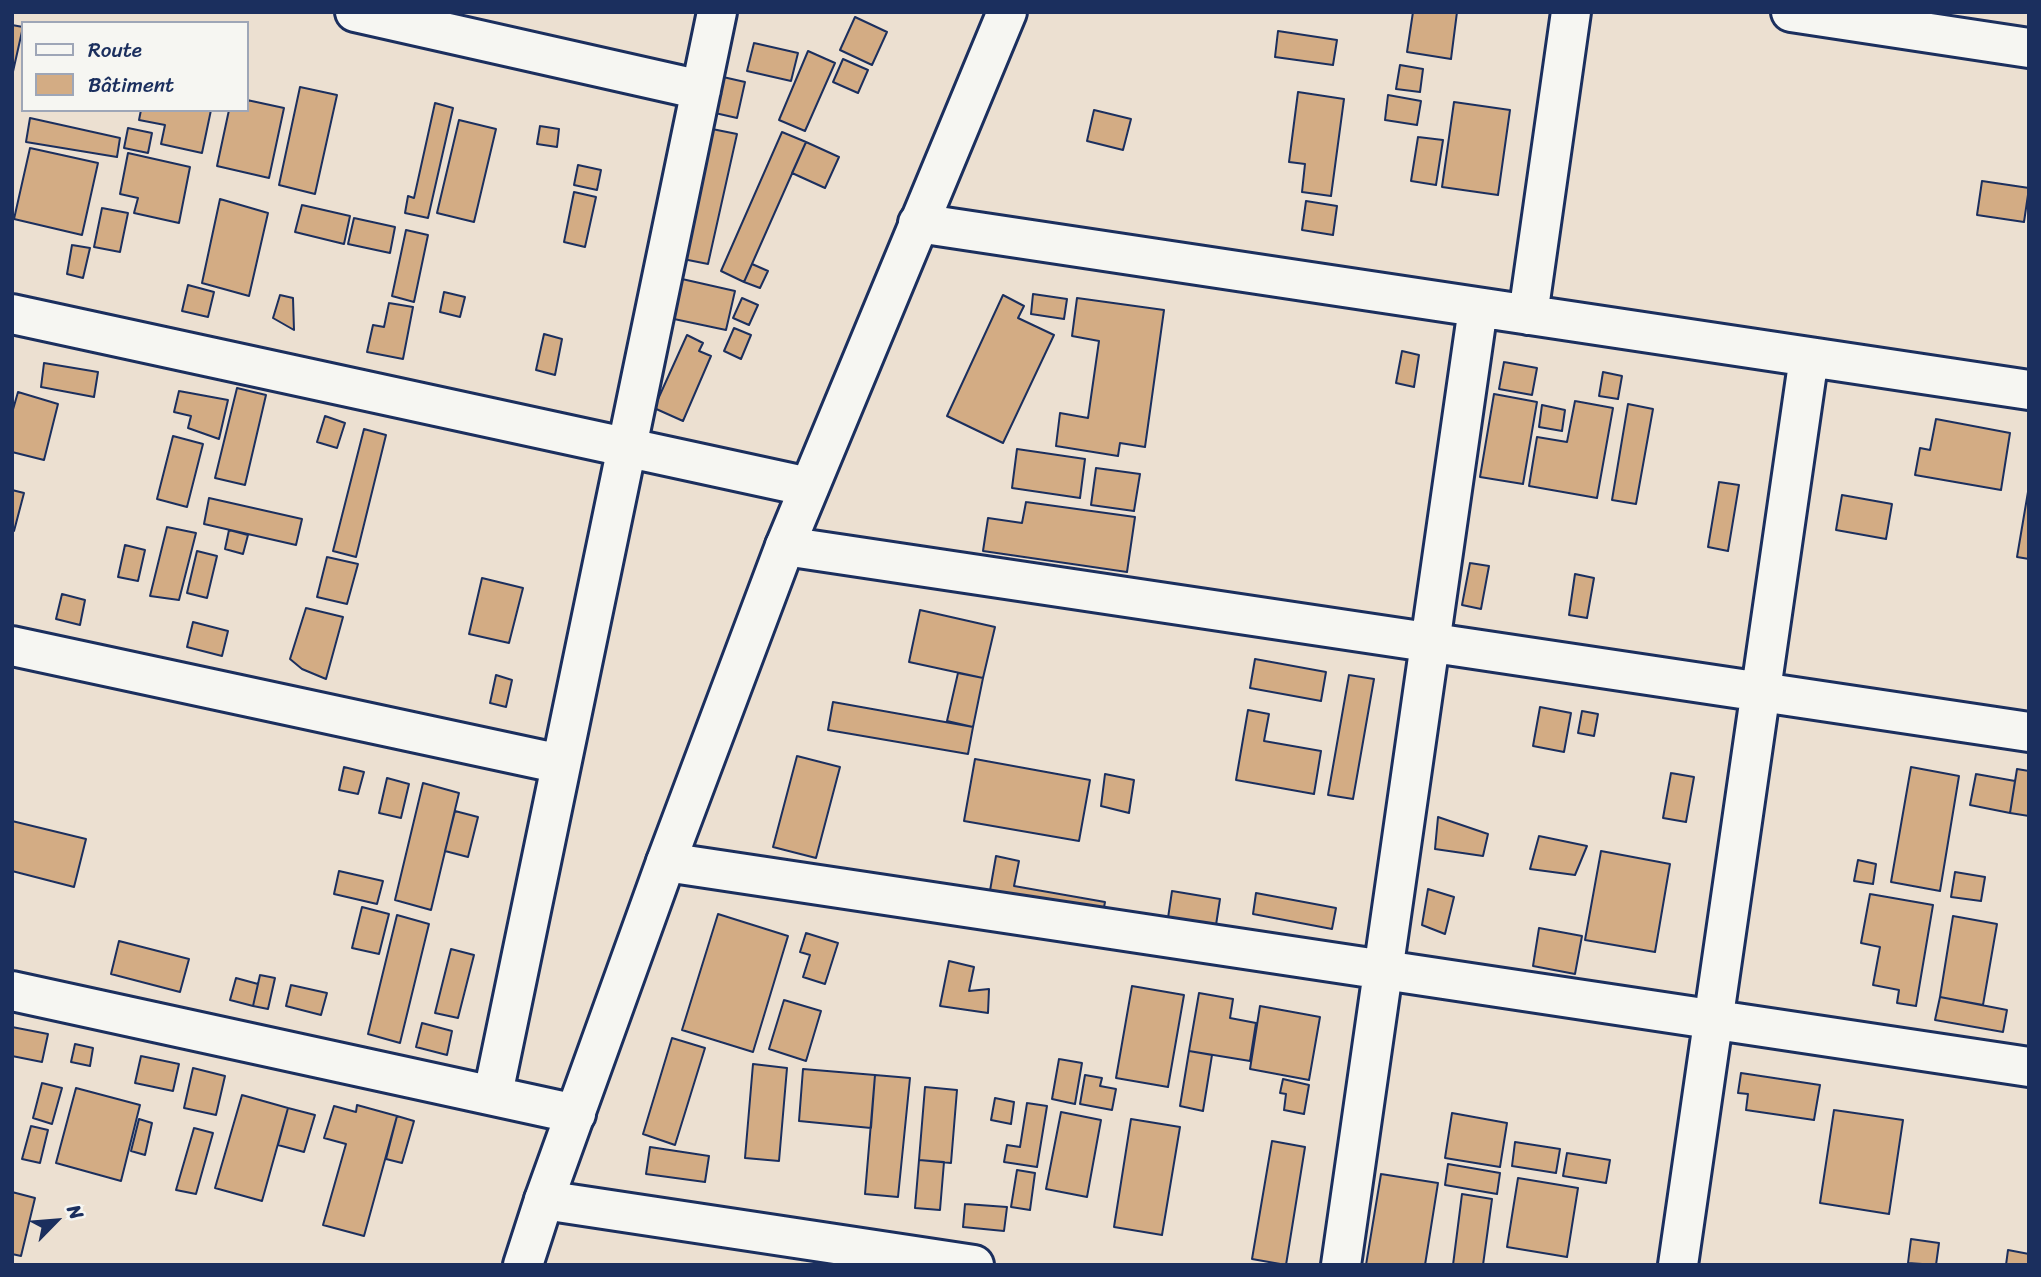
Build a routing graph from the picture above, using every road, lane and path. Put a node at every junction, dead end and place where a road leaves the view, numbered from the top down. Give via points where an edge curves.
1 (355, 12) edge
2 (717, 12) edge
3 (1007, 12) edge
4 (1571, 12) edge
5 (1791, 12) edge
6 (2029, 48) edge
7 (701, 90) junction
8 (918, 223) junction
9 (1478, 308) junction
10 (12, 314) edge
11 (1528, 315) junction
12 (1808, 357) junction
13 (2029, 390) edge
14 (626, 447) junction
15 (809, 487) junction
16 (785, 545) junction
17 (1430, 643) junction
18 (12, 646) edge
19 (1760, 692) junction
20 (2029, 732) edge
21 (561, 764) junction
22 (666, 862) junction
23 (1383, 970) junction
24 (12, 991) edge
25 (1714, 1020) junction
26 (2029, 1067) edge
27 (493, 1094) junction
28 (576, 1114) junction
29 (544, 1200) junction
30 (523, 1265) edge
31 (974, 1265) edge
32 (1340, 1265) edge
33 (1678, 1265) edge

1 - 7 main road
2 - 7 main road
3 - 8 main road
4 - 11 main road
5 - 6 main road
7 - 14 main road
8 - 9 main road
8 - 15 main road
9 - 11 main road
9 - 17 main road
10 - 14 main road
11 - 12 main road
12 - 13 main road
12 - 19 main road
14 - 15 main road
14 - 21 main road
15 - 16 main road
16 - 17 main road
16 - 22 main road
17 - 19 main road
17 - 23 main road
18 - 21 main road
19 - 20 main road
19 - 25 main road
21 - 27 main road
22 - 23 main road
22 - 28 main road
23 - 25 main road
23 - 32 main road
24 - 27 main road
25 - 26 main road
25 - 33 main road
27 - 28 main road
28 - 29 main road
29 - 30 main road
29 - 31 main road

